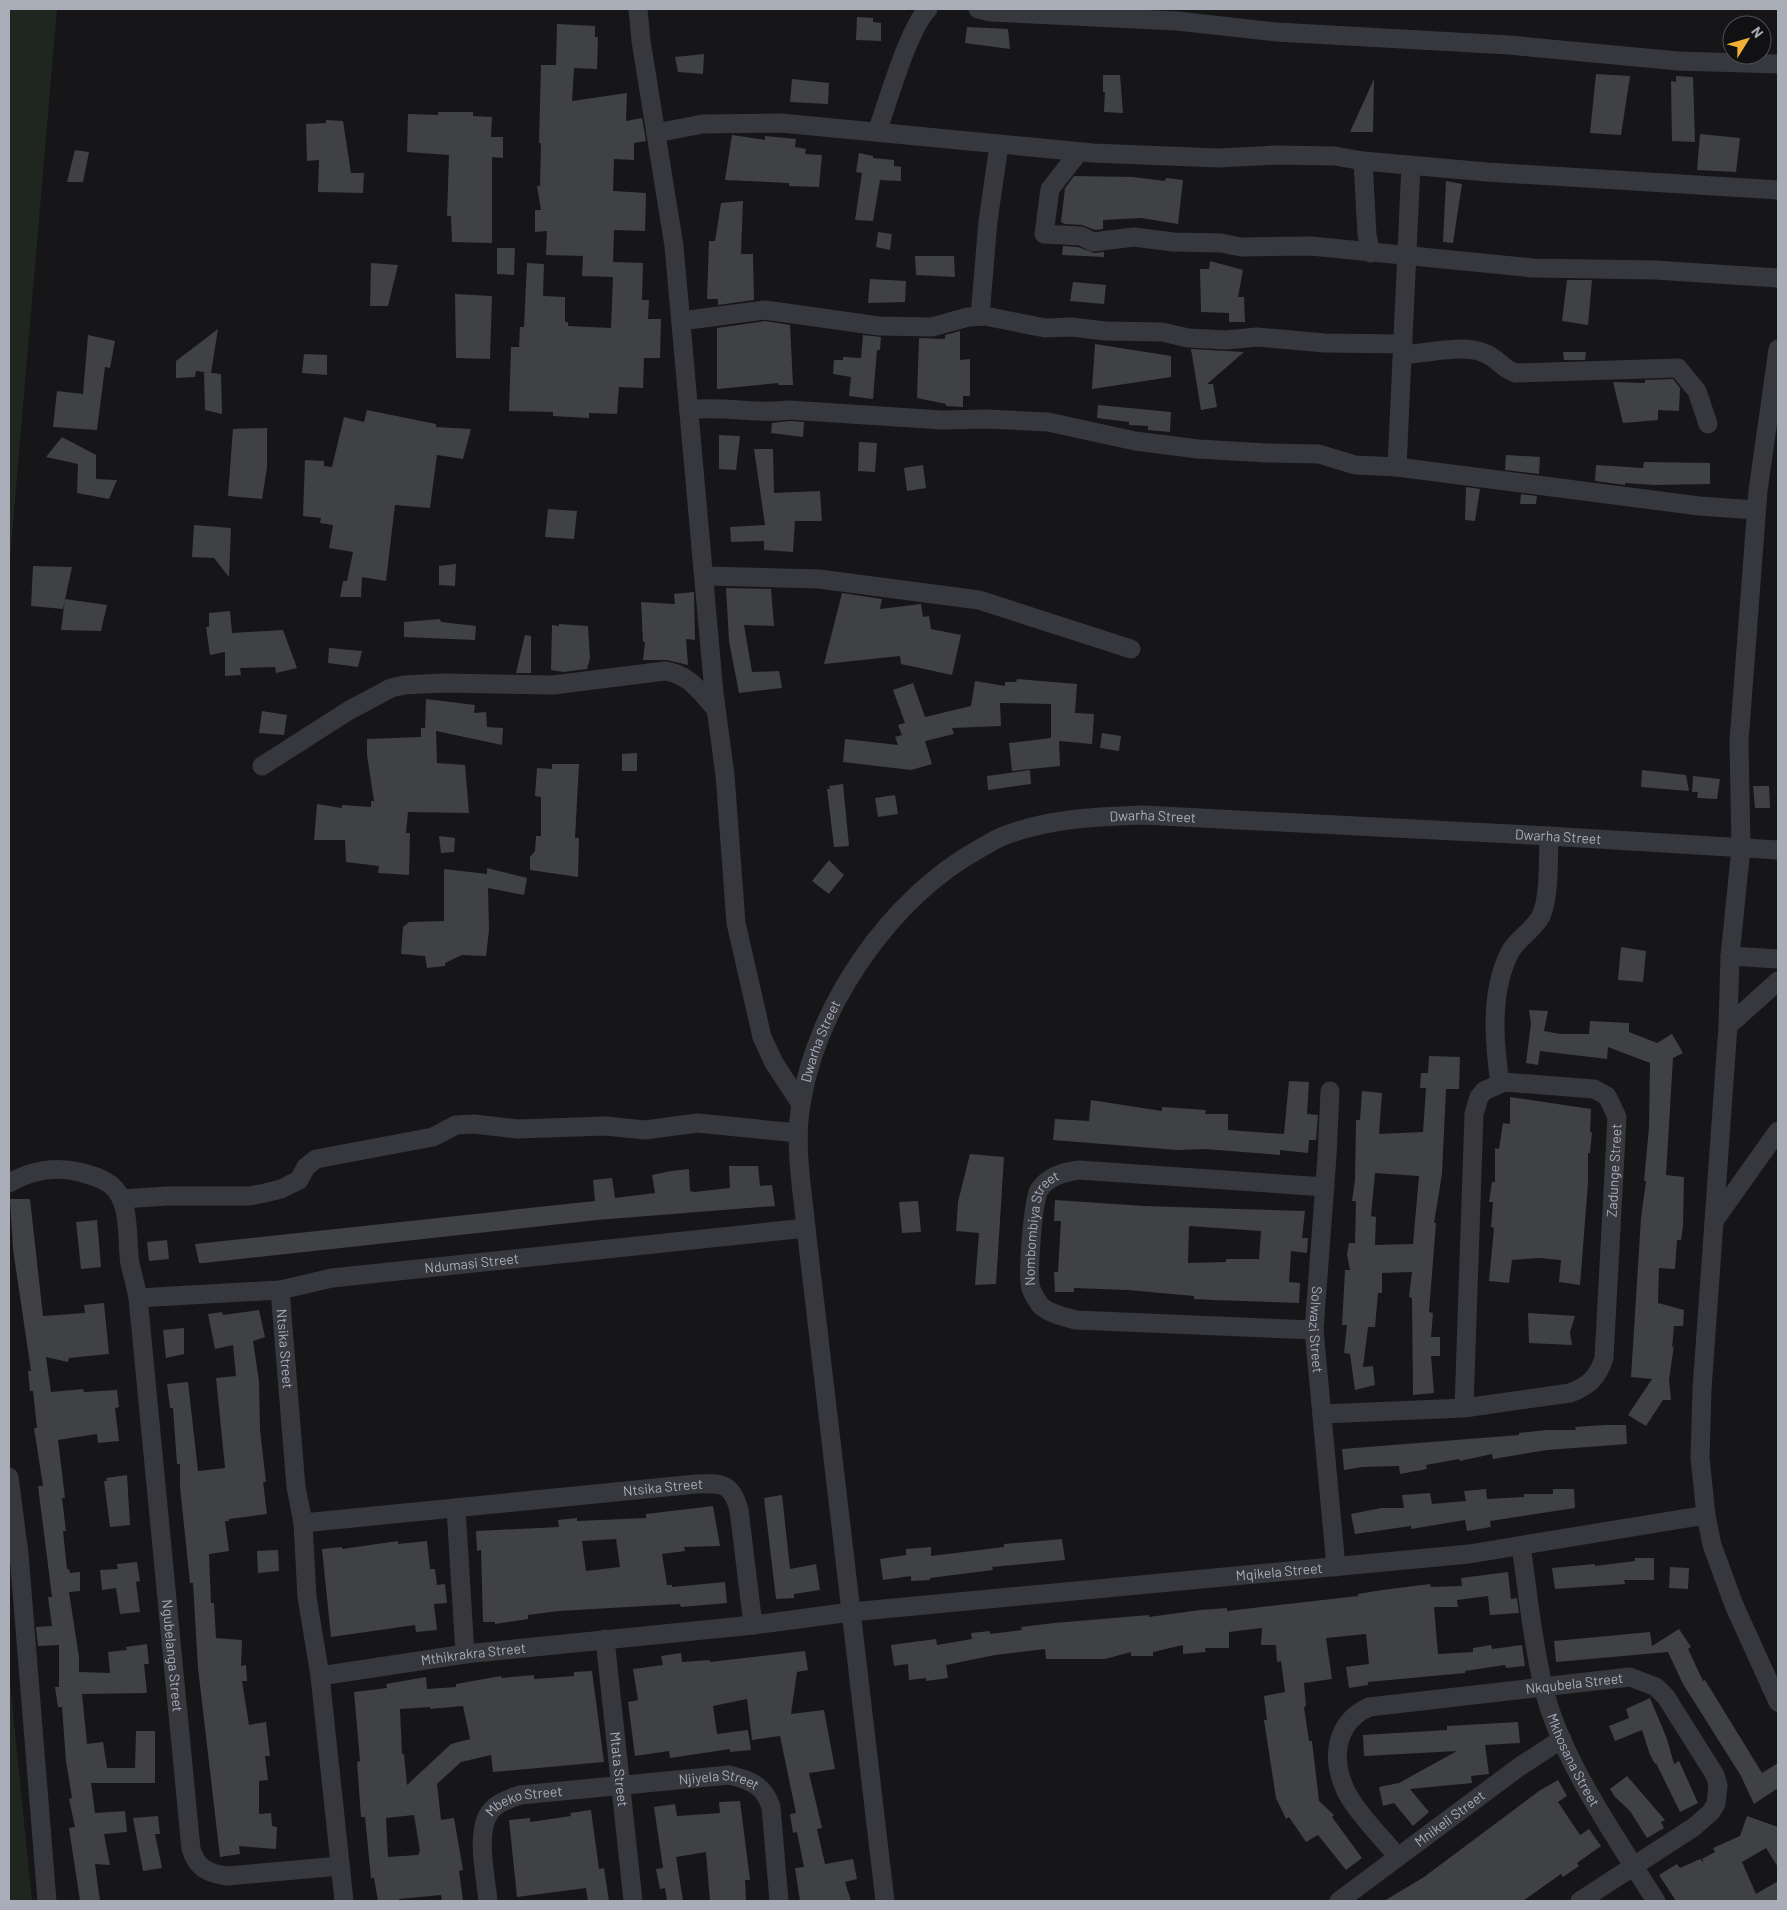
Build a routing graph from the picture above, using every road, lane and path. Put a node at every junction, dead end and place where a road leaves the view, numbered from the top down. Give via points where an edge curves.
1 (638, 9) edge
2 (928, 9) edge
3 (978, 9) edge
4 (1778, 64) edge
5 (878, 132) junction
6 (656, 133) junction
7 (999, 145) junction
8 (1078, 152) junction
9 (1363, 161) junction
10 (1411, 165) junction
11 (1778, 190) edge
12 (1371, 253) junction
13 (1407, 257) junction
14 (1778, 278) edge
15 (980, 316) junction
16 (681, 321) junction
17 (1778, 349) edge
18 (1403, 350) junction
19 (1774, 406) edge
20 (689, 410) junction
21 (1708, 424) dead end
22 (1397, 467) junction
23 (1756, 510) junction
24 (704, 576) junction
25 (1132, 650) dead end
26 (716, 709) junction
27 (262, 766) dead end
28 (1549, 836) junction
29 (1740, 848) junction
30 (1778, 850) edge
31 (1730, 956) junction
32 (1778, 959) edge
33 (1778, 980) edge
34 (1728, 1026) junction
35 (1500, 1083) junction
36 (1330, 1091) dead end
37 (801, 1104) junction
38 (1778, 1130) edge
39 (798, 1133) junction
40 (9, 1183) edge
41 (1325, 1187) junction
42 (122, 1199) junction
43 (1713, 1222) junction
44 (806, 1228) junction
45 (280, 1290) junction
46 (138, 1298) junction
47 (1314, 1330) junction
48 (1464, 1408) junction
49 (1322, 1414) junction
50 (9, 1477) edge
51 (456, 1508) junction
52 (1706, 1515) junction
53 (303, 1523) junction
54 (1521, 1546) junction
55 (1336, 1567) junction
56 (851, 1612) junction
57 (753, 1624) junction
58 (605, 1639) junction
59 (465, 1654) junction
60 (320, 1676) junction
61 (1543, 1687) junction
62 (1778, 1702) edge
63 (1562, 1739) junction
64 (620, 1785) junction
65 (1398, 1857) junction
66 (340, 1866) junction
67 (1634, 1866) junction
68 (47, 1901) edge
69 (344, 1901) edge
70 (488, 1901) edge
71 (633, 1901) edge
72 (779, 1901) edge
73 (885, 1901) edge
74 (1339, 1901) edge
75 (1580, 1901) edge
76 (1656, 1901) edge

1 - 6 street via 640,41
2 - 5 street via 921,16 908,46
3 - 4 street via 1177,20 1277,32 1509,45 1678,61
5 - 6 street via 782,123 743,123 702,124
5 - 7 street
6 - 16 street via 673,237
7 - 8 street
7 - 15 street via 988,221
8 - 9 street via 1218,158 1336,156
8 - 12 street via 1050,189 1044,234 1081,236 1093,242 1134,237 1188,244 1311,246
9 - 10 street
9 - 12 street
10 - 11 street
10 - 13 street
12 - 13 street
13 - 14 street via 1533,268 1655,270
13 - 18 street
15 - 16 street via 932,327 879,326 765,310
15 - 18 street via 1045,328 1162,332 1188,338 1226,340 1257,337
16 - 20 street
17 - 19 street
18 - 21 street via 1472,349 1497,360 1505,370 1516,373 1678,368 1697,391
18 - 22 street
19 - 23 street
20 - 22 street via 717,407 770,413 789,410 942,420 1048,422 1134,441 1198,449 1319,454 1355,465
20 - 24 street
22 - 23 street via 1699,506
23 - 29 street via 1739,741
24 - 25 street via 819,579 970,599
24 - 26 street
26 - 27 street via 691,680 677,673 665,672 553,684 404,685 390,688 348,711
26 - 37 street via 725,775 736,922 762,1038
28 - 29 street, Dwarha Street
28 - 35 street via 1541,916 1510,953 1496,999 1496,1059
28 - 37 street, Dwarha Street via 1143,815 1047,822 1004,835 927,885 888,926 838,998 816,1045
29 - 30 street, Dwarha Street
29 - 31 street
31 - 32 street
31 - 34 street
33 - 34 street
34 - 43 street
35 - 48 street via 1484,1091 1474,1114
35 - 48 street, Zadunge Street via 1594,1089 1607,1096 1614,1108 1617,1117 1604,1358 1600,1371 1584,1388 1570,1393
36 - 41 street, Solwazi Street
37 - 39 street, Dwarha Street
38 - 43 street
39 - 42 street via 697,1123 645,1130 606,1126 518,1129 456,1125 433,1137 316,1160 306,1167 299,1180 265,1193
39 - 44 street, Dwarha Street
40 - 42 street via 42,1170 70,1170 100,1178 111,1185
41 - 47 street, Solwazi Street
41 - 47 street, Nombombiya Street via 1079,1170 1068,1172 1049,1179 1036,1198 1029,1270 1031,1290 1040,1305 1076,1320
42 - 46 street, Ngubelanga Street
43 - 52 street via 1700,1458
44 - 45 street, Ndumasi Street via 332,1278
44 - 56 street, Dwarha Street
45 - 46 street, Ndumasi Street
45 - 53 street, Ntsika Street via 296,1487
46 - 66 street, Ngubelanga Street via 189,1829 195,1861 211,1874 227,1876
47 - 49 street, Solwazi Street
48 - 49 street, Zadunge Street
49 - 55 street, Solwazi Street
50 - 68 street via 19,1554
51 - 53 street, Ntsika Street
51 - 57 street, Ntsika Street via 721,1484 733,1493 739,1510
51 - 59 street
52 - 54 street, Mqikela Street
52 - 62 street via 1712,1545 1734,1605
53 - 60 street via 307,1597
54 - 55 street, Mqikela Street
54 - 61 street, Mkhosana Street
55 - 56 street, Mqikela Street
56 - 57 street, Mthikrakra Street
56 - 73 street, Dwarha Street
57 - 58 street, Mthikrakra Street
58 - 59 street, Mthikrakra Street
58 - 64 street, Mtata Street
59 - 60 street, Mthikrakra Street
60 - 66 street
61 - 63 street, Mkhosana Street
61 - 65 street, Nkqubela Street via 1369,1708 1354,1716 1339,1738 1341,1774 1352,1802
61 - 67 street, Nkqubela Street via 1630,1677 1645,1681 1666,1697 1715,1775 1718,1796 1711,1812 1694,1827
63 - 65 street, Mnikeli Street
63 - 67 street, Mkhosana Street
64 - 70 street, Mbeko Street via 520,1795 503,1801 490,1811 482,1837
64 - 71 street, Mtata Street
64 - 72 street, Njiyela Street via 729,1775 758,1785 771,1806
65 - 74 street, Mnikeli Street
66 - 69 street
67 - 75 street, Nkqubela Street
67 - 76 street, Mkhosana Street

